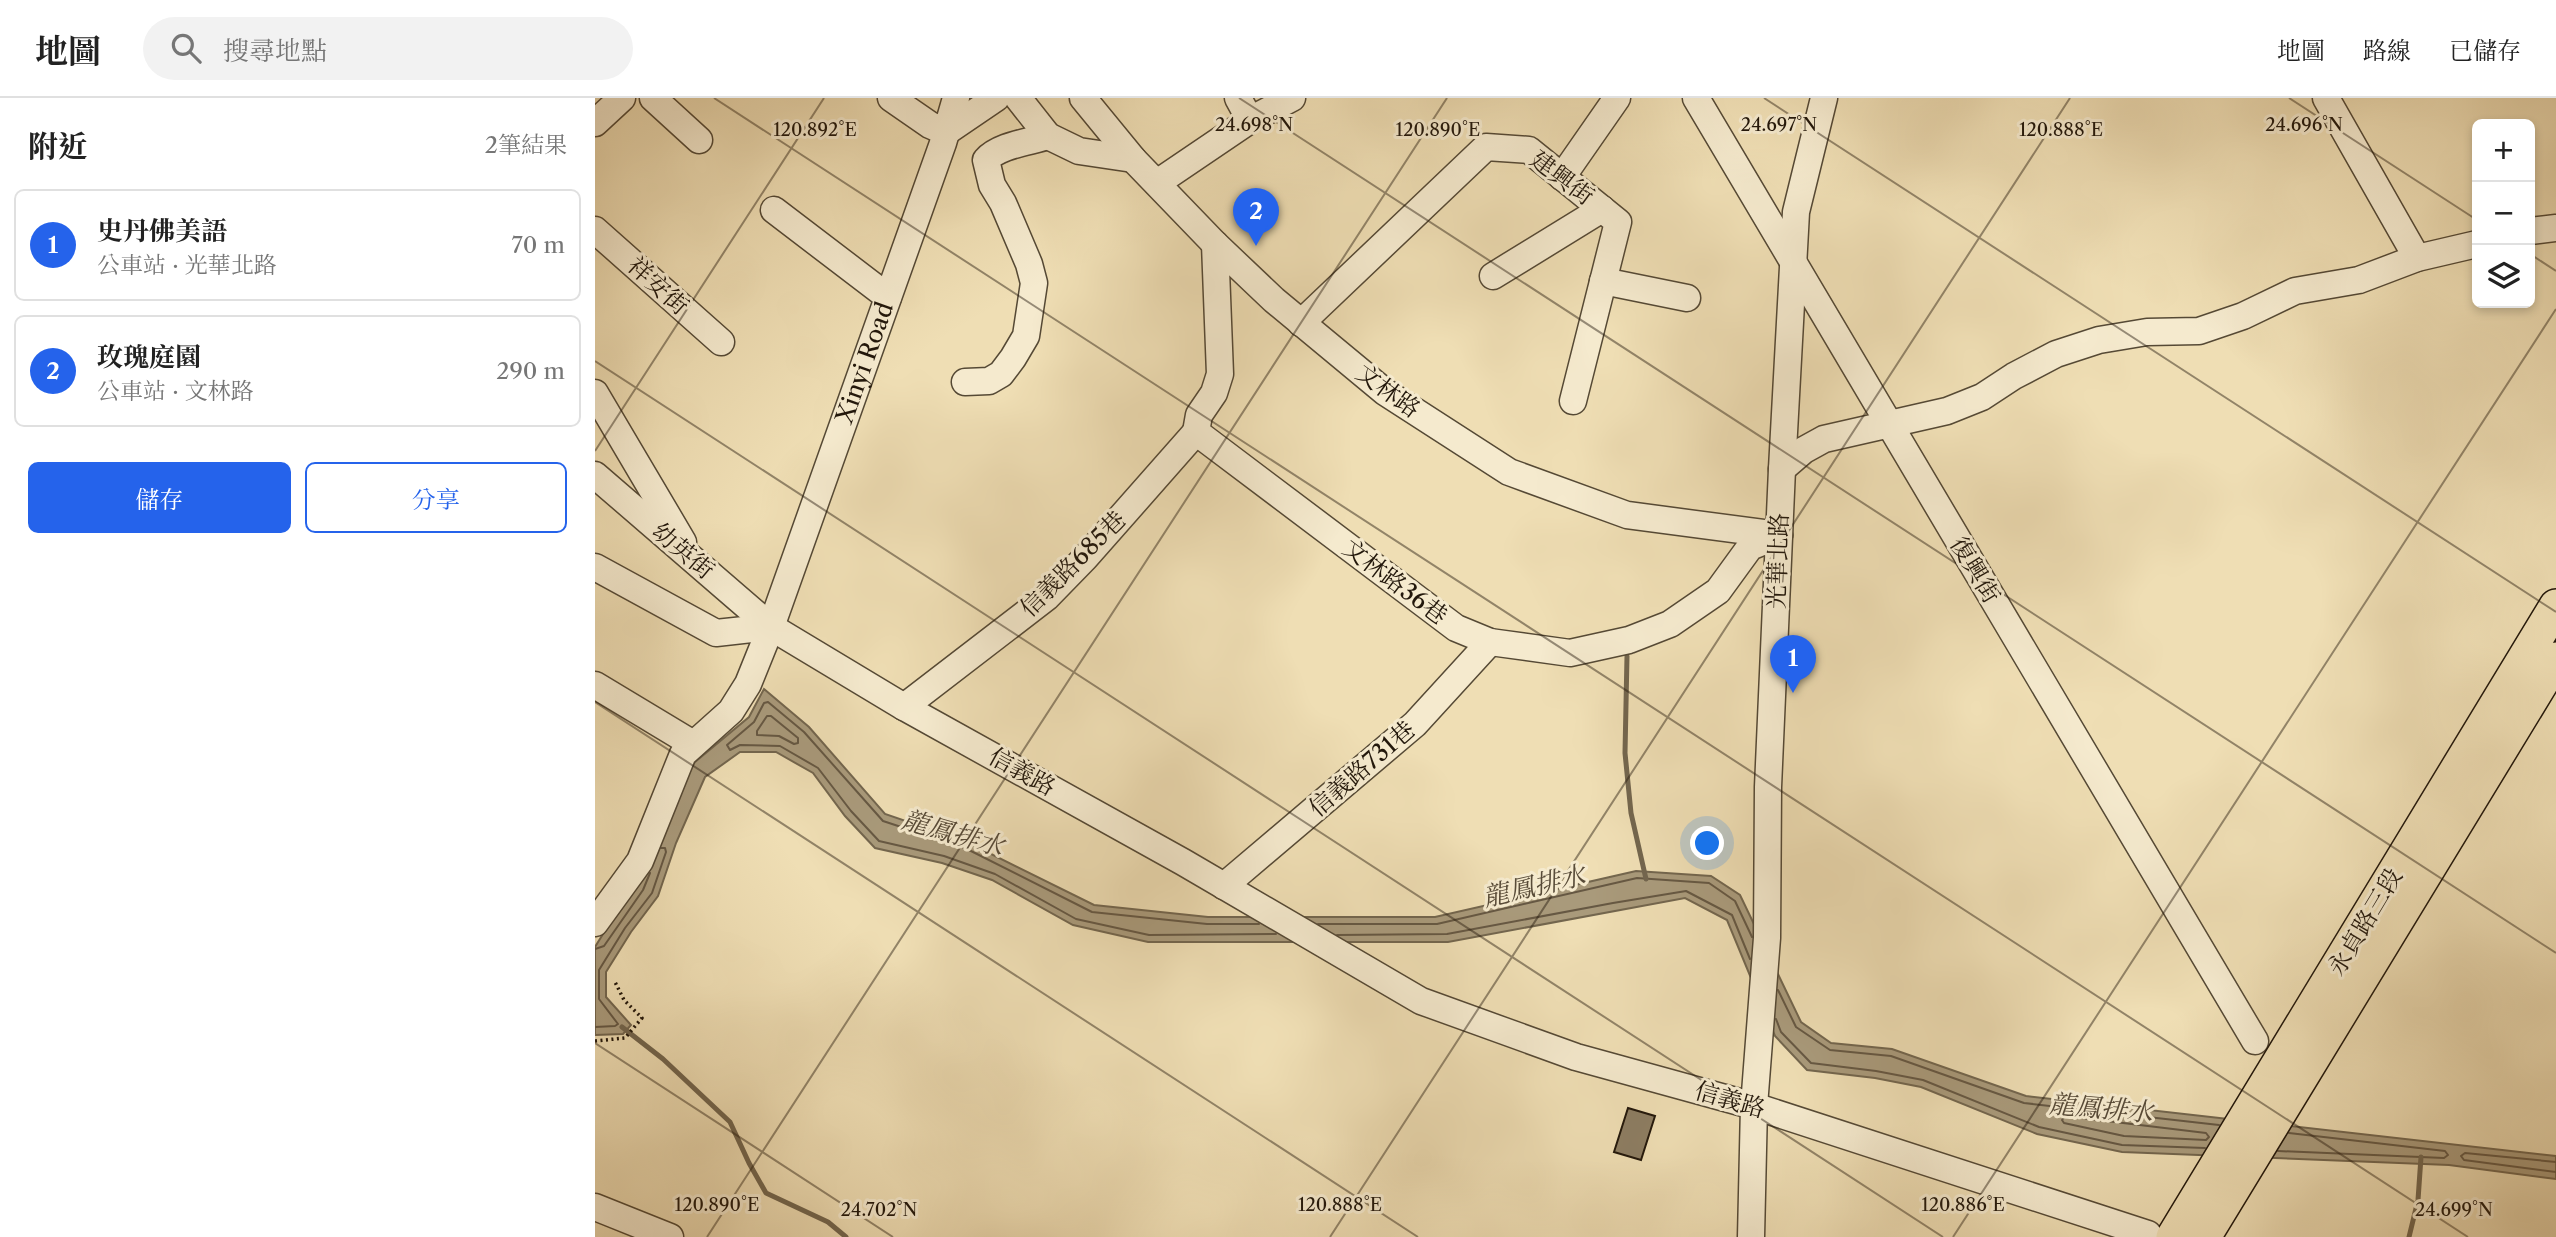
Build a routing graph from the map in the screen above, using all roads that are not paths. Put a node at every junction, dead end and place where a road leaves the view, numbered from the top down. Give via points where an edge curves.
1 (622, 98) edge
2 (653, 98) edge
3 (891, 98) edge
4 (956, 98) edge
5 (996, 98) edge
6 (1018, 98) edge
7 (1083, 98) edge
8 (1292, 98) edge
9 (1617, 98) edge
10 (1696, 98) edge
11 (1824, 98) edge
12 (2326, 98) edge
13 (1244, 109) edge
14 (597, 123) edge
15 (946, 132) junction
16 (1048, 136) junction
17 (699, 140) dead end
18 (1133, 159) junction
19 (1562, 177) junction
20 (1157, 183) junction
21 (1601, 208) junction
22 (774, 210) dead end
23 (2556, 228) edge
24 (595, 230) edge
25 (2535, 230) edge
26 (1215, 244) junction
27 (2473, 245) edge
28 (2417, 258) junction
29 (1793, 262) junction
30 (1493, 276) dead end
31 (1603, 281) junction
32 (888, 297) junction
33 (1687, 298) dead end
34 (1301, 323) junction
35 (721, 342) dead end
36 (965, 382) dead end
37 (595, 393) edge
38 (1573, 401) dead end
39 (1887, 423) junction
40 (1196, 432) junction
41 (1782, 469) junction
42 (595, 475) edge
43 (1779, 535) junction
44 (693, 558) junction
45 (595, 567) edge
46 (2556, 606) edge
47 (771, 627) junction
48 (1490, 642) junction
49 (2556, 659) edge
50 (595, 685) edge
51 (904, 707) junction
52 (693, 744) junction
53 (1224, 886) junction
54 (595, 923) edge
55 (2255, 1041) dead end
56 (1754, 1106) junction
57 (2264, 1113) junction
58 (595, 1208) edge
59 (1751, 1236) edge
60 (2160, 1236) edge
61 (670, 1237) edge
62 (2204, 1237) edge

1 - 14 street
2 - 17 street
3 - 15 street
4 - 15 street, Xinyi Road
5 - 15 street
6 - 16 street
7 - 18 street, 文林路
8 - 13 street
9 - 19 street
10 - 29 street, 復興街
11 - 29 street, 光華北路 via 1796,212
12 - 28 street
13 - 20 street
15 - 32 street, Xinyi Road
16 - 18 street via 1079,151
16 - 36 street via 1007,148 986,160 1034,284 1026,336 1013,358 989,381
18 - 20 street, 文林路
19 - 21 street, 建興街
19 - 34 street, 建興街 via 1529,150 1486,147
20 - 26 street, 文林路
21 - 30 street
21 - 31 street, 建興街 via 1618,222
22 - 32 street
23 - 25 street
24 - 35 street, 祥安街
26 - 34 street, 文林路
26 - 40 street via 1220,374 1199,415
27 - 28 street
28 - 39 street via 2359,280 2295,291 2199,331 2147,332 2099,340 2056,354 1982,397 1947,411
29 - 39 street, 復興街
29 - 41 street, 光華北路
31 - 33 street
31 - 38 street, 建興街
32 - 47 street, Xinyi Road
34 - 43 street, 文林路 via 1385,393 1509,472 1627,515
37 - 44 street
39 - 41 street via 1824,439
39 - 55 street, 復興街
40 - 48 street, 文林路36巷 via 1456,628
40 - 51 street, 信義路685巷 via 1047,597
41 - 43 street, 光華北路
42 - 44 street, 幼英街
43 - 48 street, 文林路36巷 via 1750,547 1717,591 1669,624 1629,640 1570,653
43 - 56 street, 光華北路 via 1767,938
44 - 47 street, 幼英街
45 - 47 street via 716,634
46 - 57 main road, 永貞路三段
47 - 51 street, 信義路
47 - 52 street, Xinyi Road via 748,684 731,711
48 - 53 street, 信義路731巷 via 1415,724
49 - 57 main road, 永貞路三段
50 - 52 street
51 - 53 street, 信義路
52 - 54 street, Xinyi Road via 683,754 640,861
53 - 56 street, 信義路 via 1421,1001 1576,1057
56 - 59 street, 光華北路
56 - 60 street, 信義路
57 - 60 main road, 永貞路三段
57 - 62 main road, 永貞路三段
58 - 61 street

